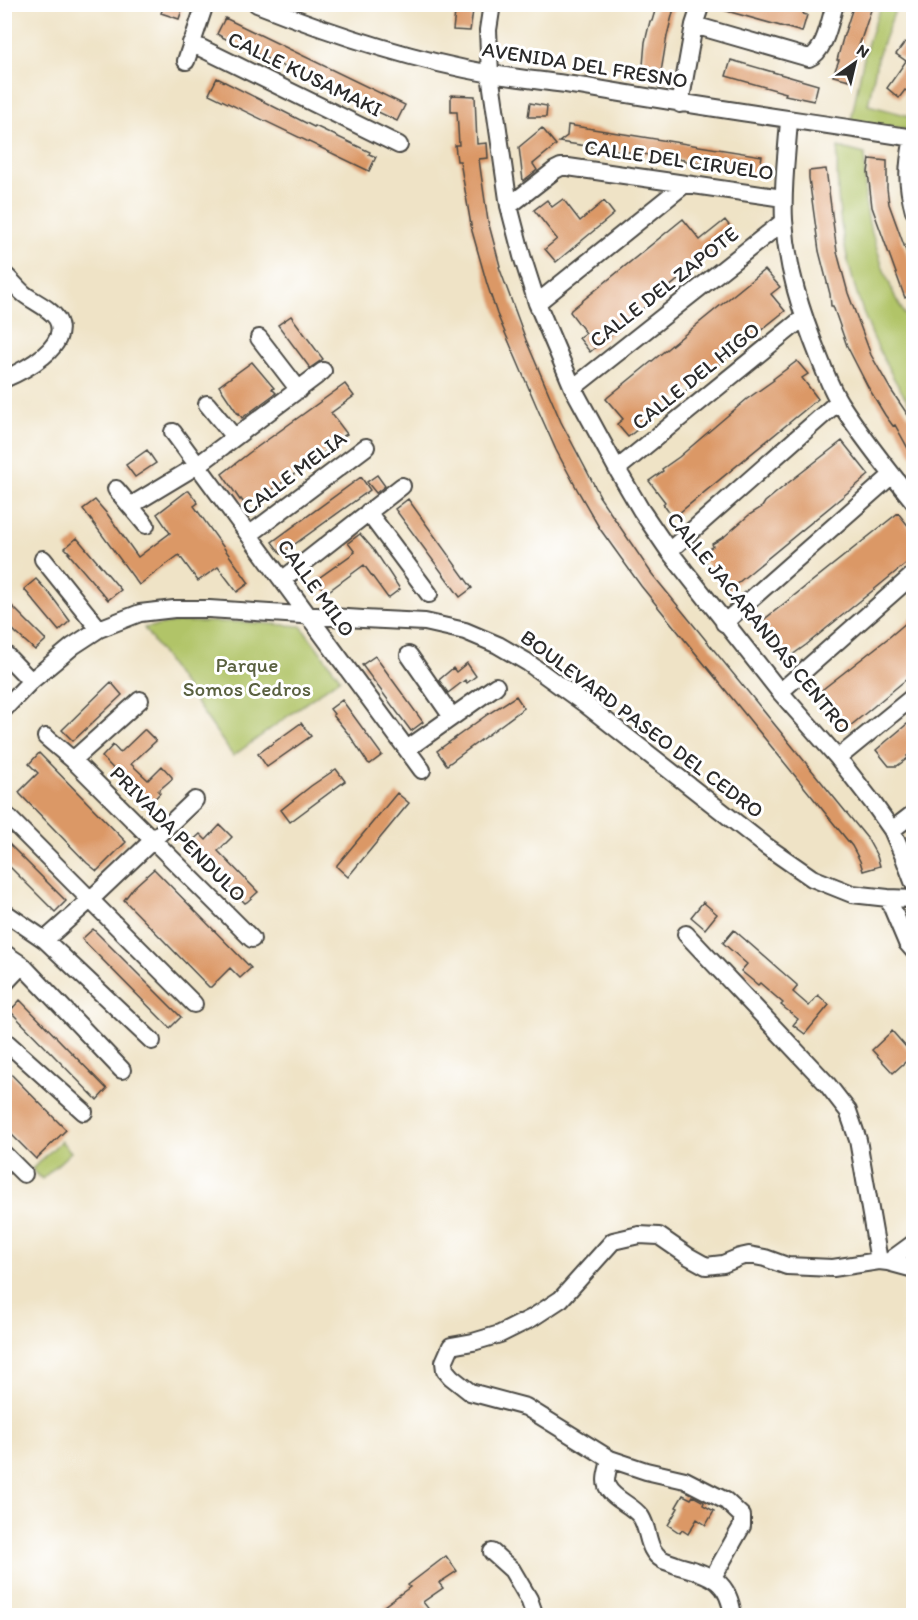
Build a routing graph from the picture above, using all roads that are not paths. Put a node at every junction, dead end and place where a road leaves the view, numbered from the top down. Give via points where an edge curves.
1 (205, 4) edge
2 (257, 4) edge
3 (492, 4) edge
4 (701, 4) edge
5 (836, 4) edge
6 (694, 26) junction
7 (191, 43) junction
8 (186, 61) dead end
9 (490, 74) junction
10 (680, 104) junction
11 (789, 120) junction
12 (913, 138) edge
13 (399, 145) dead end
14 (685, 184) junction
15 (783, 198) junction
16 (509, 206) junction
17 (914, 211) edge
18 (784, 221) junction
19 (4, 274) edge
20 (537, 303) junction
21 (803, 318) junction
22 (259, 338) dead end
23 (323, 371) dead end
24 (4, 379) edge
25 (573, 388) junction
26 (299, 390) junction
27 (839, 401) junction
28 (207, 404) dead end
29 (173, 432) dead end
30 (234, 437) junction
31 (366, 447) dead end
32 (198, 465) junction
33 (617, 469) junction
34 (892, 475) junction
35 (402, 486) dead end
36 (116, 489) dead end
37 (914, 502) edge
38 (130, 506) junction
39 (368, 512) junction
40 (146, 525) dead end
41 (249, 535) junction
42 (669, 551) junction
43 (43, 558) dead end
44 (914, 574) edge
45 (282, 580) junction
46 (429, 594) dead end
47 (308, 615) junction
48 (724, 623) junction
49 (99, 629) junction
50 (4, 653) edge
51 (409, 655) dead end
52 (32, 681) junction
53 (496, 686) dead end
54 (780, 692) junction
55 (914, 696) edge
56 (140, 700) dead end
57 (4, 709) edge
58 (452, 717) junction
59 (45, 736) dead end
60 (407, 749) junction
61 (838, 758) junction
62 (73, 760) junction
63 (422, 770) dead end
64 (195, 800) dead end
65 (4, 813) edge
66 (914, 813) edge
67 (892, 830) junction
68 (152, 841) junction
69 (914, 884) edge
70 (888, 898) junction
71 (914, 898) edge
72 (91, 899) junction
73 (4, 912) edge
74 (686, 934) dead end
75 (252, 939) dead end
76 (45, 940) junction
77 (914, 951) edge
78 (4, 953) edge
79 (22, 965) junction
80 (4, 984) edge
81 (194, 1004) dead end
82 (4, 1040) edge
83 (152, 1041) dead end
84 (122, 1070) dead end
85 (84, 1112) dead end
86 (4, 1154) edge
87 (24, 1174) dead end
88 (914, 1243) edge
89 (884, 1262) junction
90 (914, 1269) edge
91 (610, 1459) junction
92 (492, 1552) dead end
93 (713, 1577) junction
94 (535, 1616) edge
95 (733, 1616) edge

1 - 7 street
2 - 9 street, AVENIDA DEL FRESNO via 344,37
3 - 9 street, CALLE JACARANDAS CENTRO via 488,30
4 - 6 street
5 - 6 street via 821,48 809,58
6 - 10 street
7 - 8 street
7 - 13 street, CALLE KUSAMAKI
9 - 10 street, AVENIDA DEL FRESNO
9 - 16 street, CALLE JACARANDAS CENTRO
10 - 11 street, AVENIDA DEL FRESNO
11 - 12 street, AVENIDA DEL FRESNO
11 - 15 street
12 - 17 street via 908,190
14 - 15 street, CALLE DEL CIRUELO
14 - 16 street, CALLE DEL CIRUELO via 561,167
14 - 20 street
15 - 18 street
16 - 20 street, CALLE JACARANDAS CENTRO
18 - 21 street
18 - 25 street, CALLE DEL ZAPOTE
19 - 24 street via 56,318 60,329 55,343 42,357
20 - 25 street, CALLE JACARANDAS CENTRO
21 - 27 street
21 - 33 street, CALLE DEL HIGO
22 - 26 street
23 - 26 street
25 - 33 street, CALLE JACARANDAS CENTRO
26 - 30 street
27 - 34 street
27 - 42 street
28 - 30 street
29 - 32 street, CALLE MILO
30 - 32 street
31 - 41 street, CALLE MELIA
32 - 38 street
32 - 41 street, CALLE MILO
33 - 42 street, CALLE JACARANDAS CENTRO
34 - 37 street
34 - 48 street
35 - 39 street
36 - 38 street
38 - 40 street
39 - 45 street
39 - 46 street
41 - 45 street, CALLE MILO
42 - 48 street, CALLE JACARANDAS CENTRO
43 - 49 street
44 - 54 street
45 - 47 street, CALLE MILO
47 - 49 street, BOULEVARD PASEO DEL CEDRO via 174,609 140,613
47 - 60 street, CALLE MILO
47 - 70 street, BOULEVARD PASEO DEL CEDRO via 424,622 465,630 498,645 575,697 812,878 852,894
48 - 54 street, CALLE JACARANDAS CENTRO
49 - 52 street, BOULEVARD PASEO DEL CEDRO
50 - 52 street
51 - 58 street
52 - 57 street, BOULEVARD PASEO DEL CEDRO
53 - 58 street
54 - 61 street, CALLE JACARANDAS CENTRO
55 - 61 street
56 - 62 street
58 - 60 street
59 - 62 street, PRIVADA PENDULO
60 - 63 street, CALLE MILO
61 - 67 street, CALLE JACARANDAS CENTRO
62 - 68 street, PRIVADA PENDULO
64 - 68 street
65 - 72 street
66 - 67 street
67 - 69 street, CALLE JACARANDAS CENTRO
68 - 72 street
68 - 75 street, PRIVADA PENDULO
70 - 71 street, BOULEVARD PASEO DEL CEDRO
70 - 77 street
72 - 76 street
72 - 81 street
73 - 76 street
74 - 89 street via 849,1111
76 - 83 street
78 - 79 street
79 - 80 street
79 - 84 street
82 - 85 street
86 - 87 street
88 - 89 street
89 - 90 street
89 - 91 street via 832,1268 787,1266 749,1255 706,1266 659,1236 639,1235 613,1241 561,1299 532,1318 500,1334 451,1346 445,1370 470,1392 526,1407
91 - 93 street via 606,1483 611,1493 642,1518 650,1547 662,1560
91 - 93 street via 685,1480 726,1502 742,1516 742,1526
92 - 94 street via 512,1570
93 - 95 street via 726,1593

